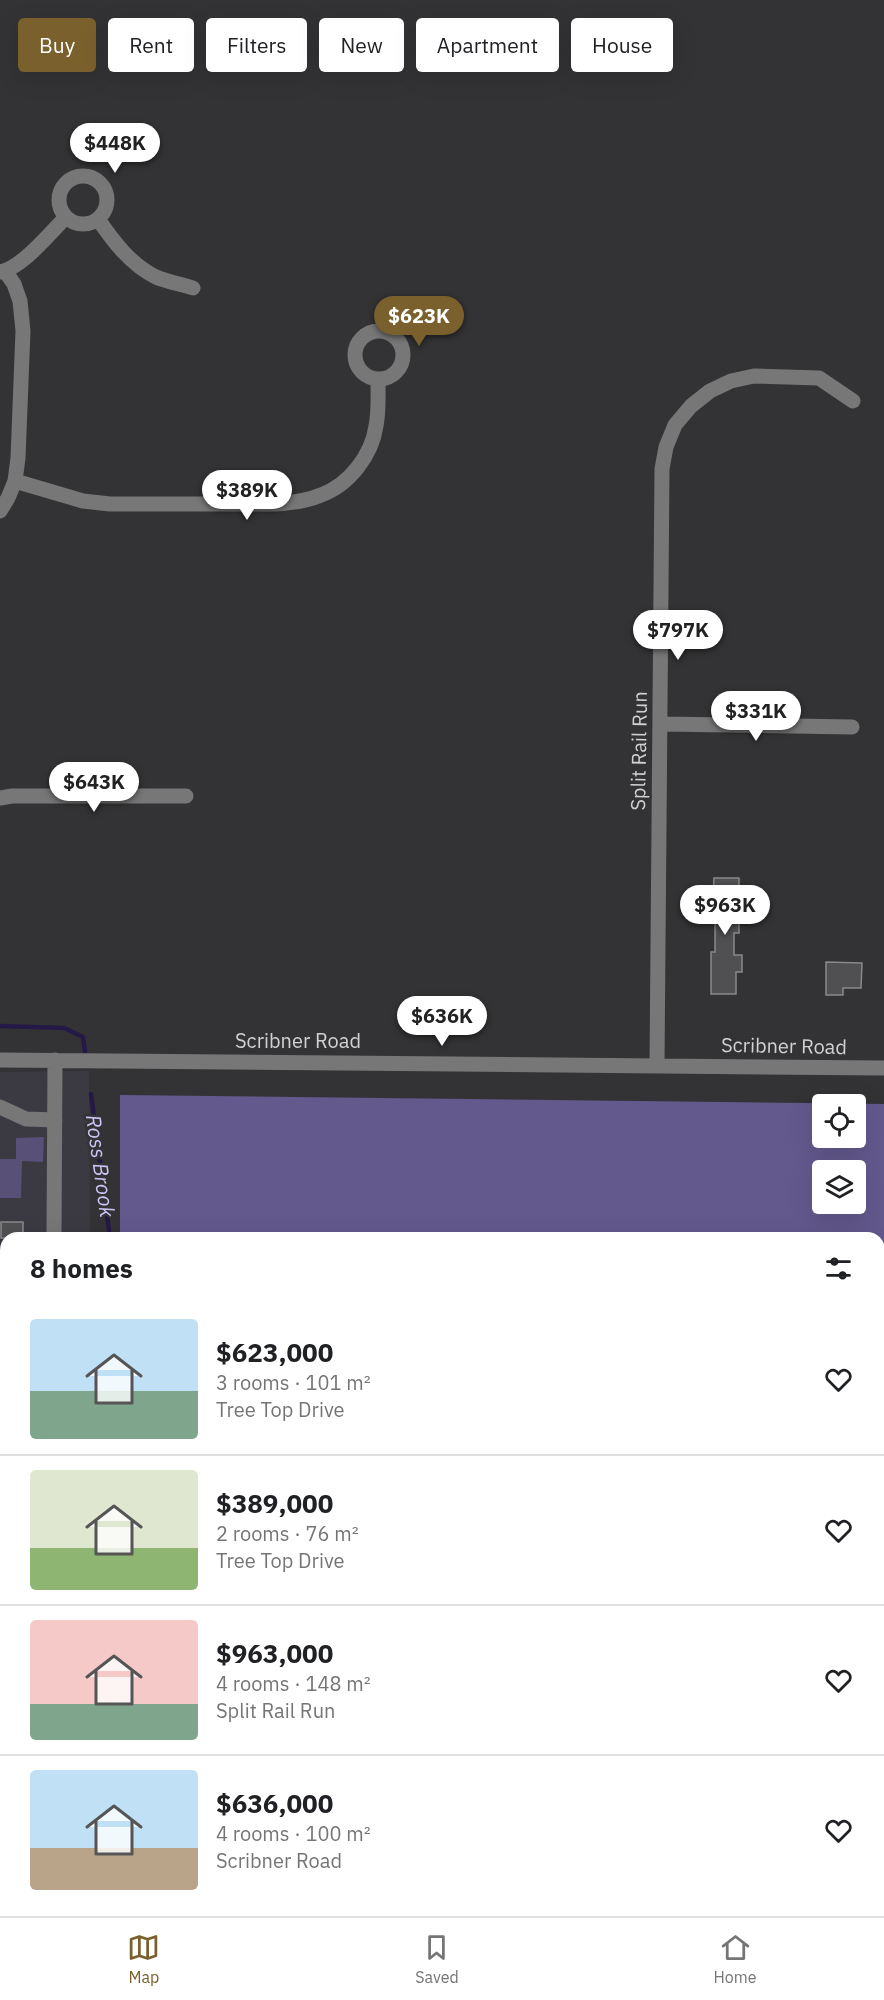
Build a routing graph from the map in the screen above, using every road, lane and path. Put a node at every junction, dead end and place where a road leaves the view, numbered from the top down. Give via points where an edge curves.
1 (66, 217) junction
2 (98, 219) junction
3 (3, 271) edge
4 (193, 288) dead end
5 (378, 380) dead end
6 (853, 401) dead end
7 (15, 481) junction
8 (0, 511) edge
9 (661, 724) junction
10 (852, 727) dead end
11 (186, 796) dead end
12 (0, 798) edge
13 (0, 1060) edge
14 (55, 1060) junction
15 (657, 1065) junction
16 (884, 1068) edge
17 (0, 1107) edge
18 (55, 1120) junction
19 (54, 1232) edge

1 - 2 street via 79,224
1 - 2 street via 60,208 61,192 70,180 84,176 98,181 107,193 106,209
1 - 3 street via 23,259
2 - 4 street via 126,255 141,267
3 - 7 street via 14,284 22,324
5 - 7 street via 371,447 360,465 323,495 276,504 110,504 83,501
6 - 9 street, Split Rail Run via 819,378 754,376 710,391 675,425 662,469
7 - 8 street
9 - 10 street
9 - 15 street, Split Rail Run
11 - 12 street
13 - 14 street, Scribner Road
14 - 15 street, Scribner Road
14 - 18 street
15 - 16 street, Scribner Road
17 - 18 street via 26,1119
18 - 19 street

